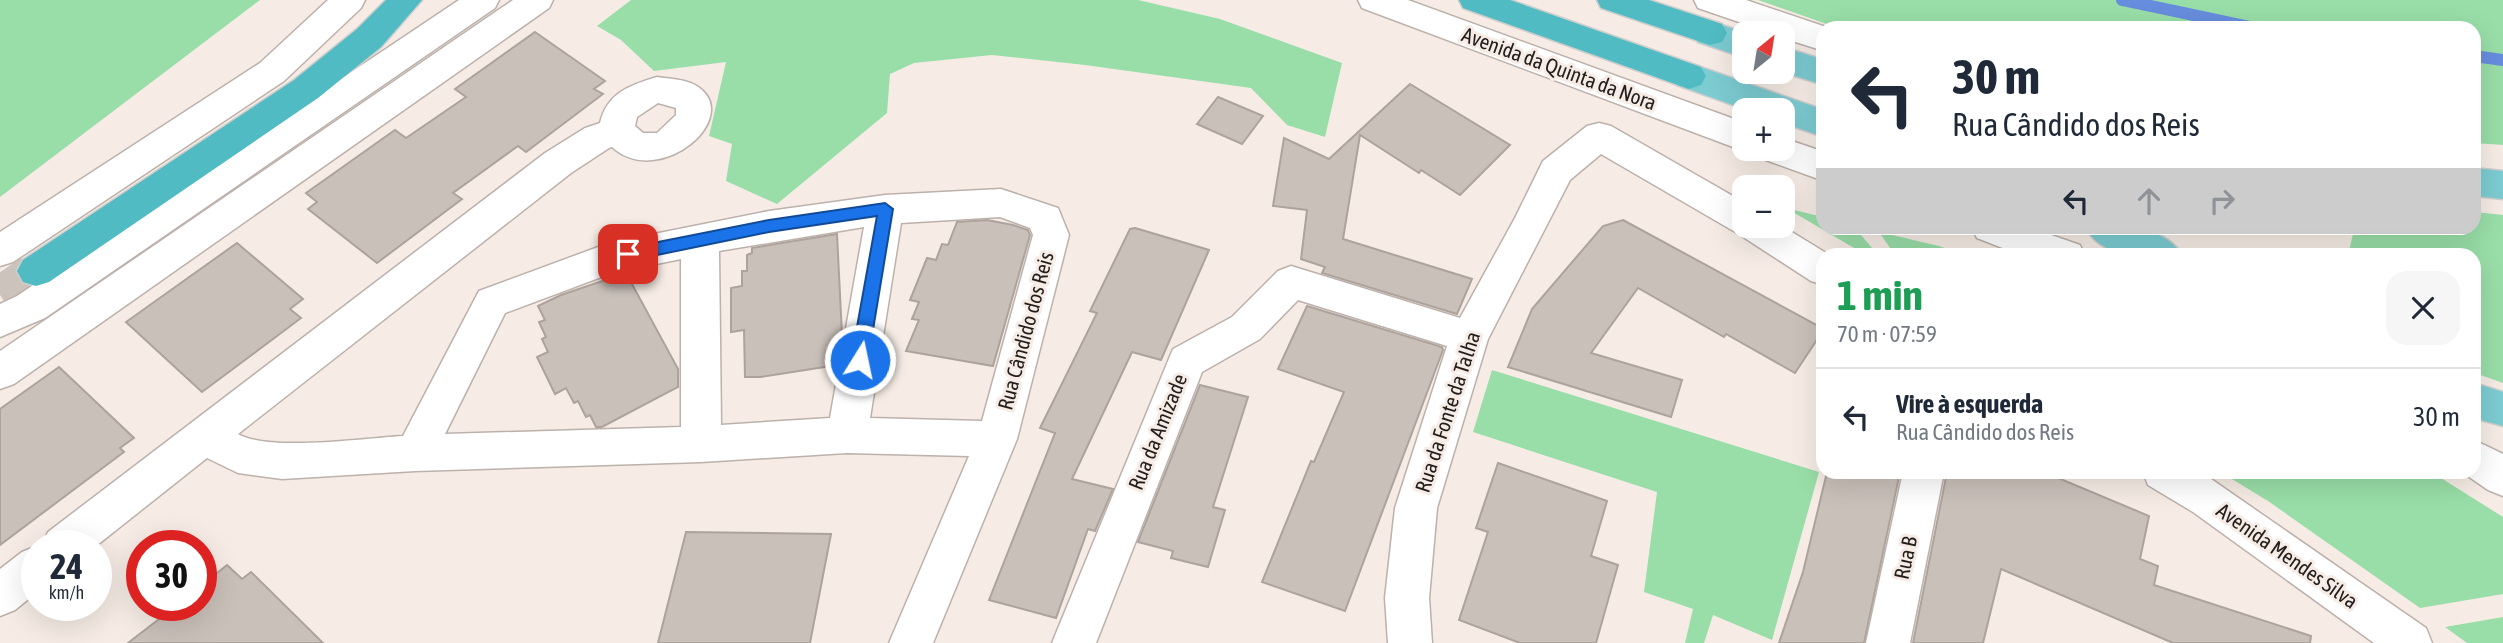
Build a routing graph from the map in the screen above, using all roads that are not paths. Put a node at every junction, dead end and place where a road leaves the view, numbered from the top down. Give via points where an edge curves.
1 (349, 0) edge
2 (406, 0) edge
3 (484, 0) edge
4 (537, 0) edge
5 (1374, 0) edge
6 (1475, 0) edge
7 (1613, 0) edge
8 (1710, 0) edge
9 (1710, 33) joint
10 (1816, 36) edge
11 (1732, 41) edge
12 (1796, 63) edge
13 (1816, 70) edge
14 (1689, 76) joint
15 (1816, 121) edge
16 (618, 131) dead end
17 (1732, 132) edge
18 (1795, 156) edge
19 (1816, 164) edge
20 (2481, 183) edge
21 (2503, 185) edge
22 (885, 209) junction
23 (1732, 214) edge
24 (2009, 235) edge
25 (2119, 235) edge
26 (1772, 238) edge
27 (701, 241) junction
28 (2045, 248) edge
29 (2147, 248) edge
30 (0, 251) tunnel mouth
31 (1816, 265) edge
32 (36, 271) tunnel mouth
33 (0, 321) edge
34 (1469, 337) junction
35 (0, 372) edge
36 (2481, 402) edge
37 (2503, 409) edge
38 (847, 435) junction
39 (206, 436) junction
40 (997, 439) junction
41 (701, 444) junction
42 (415, 453) junction
43 (2481, 463) edge
44 (2503, 477) edge
45 (1923, 479) edge
46 (2175, 479) edge
47 (84, 530) edge
48 (21, 579) edge
49 (0, 595) edge
50 (911, 643) edge
51 (1074, 643) edge
52 (1410, 643) edge
53 (1888, 643) edge
54 (2410, 643) edge

1 - 30 street via 272,72
2 - 32 highway via 369,38 306,89
3 - 33 street via 30,307
4 - 35 street
5 - 17 street, Avenida da Quinta da Nora
6 - 14 highway
7 - 9 highway
8 - 10 street
9 - 11 main road
12 - 13 main road
14 - 15 main road
16 - 39 street via 597,138 558,163
18 - 19 street
20 - 21 main road
22 - 27 street, Rua Cândido dos Reis
22 - 38 street
22 - 40 street, Rua Cândido dos Reis via 1001,203 1045,218 1051,236
23 - 34 street, Rua da Fonte da Talha via 1599,136 1556,171
24 - 28 street
25 - 29 main road
26 - 31 street
27 - 41 street
27 - 42 street, Rua Cândido dos Reis via 609,258 492,302
34 - 51 street, Rua da Amizade via 1291,282 1246,328 1187,361
34 - 52 street, Rua da Fonte da Talha via 1416,508 1407,598
36 - 37 main road
38 - 40 street, Rua Cândido dos Reis
38 - 41 street, Rua Cândido dos Reis
39 - 42 street, Rua Cândido dos Reis via 238,455 282,461
39 - 47 street
40 - 50 street, Rua Cândido dos Reis
41 - 42 street, Rua Cândido dos Reis
43 - 44 street
45 - 53 street, Rua B
46 - 54 street, Avenida Mendes Silva
48 - 49 street

